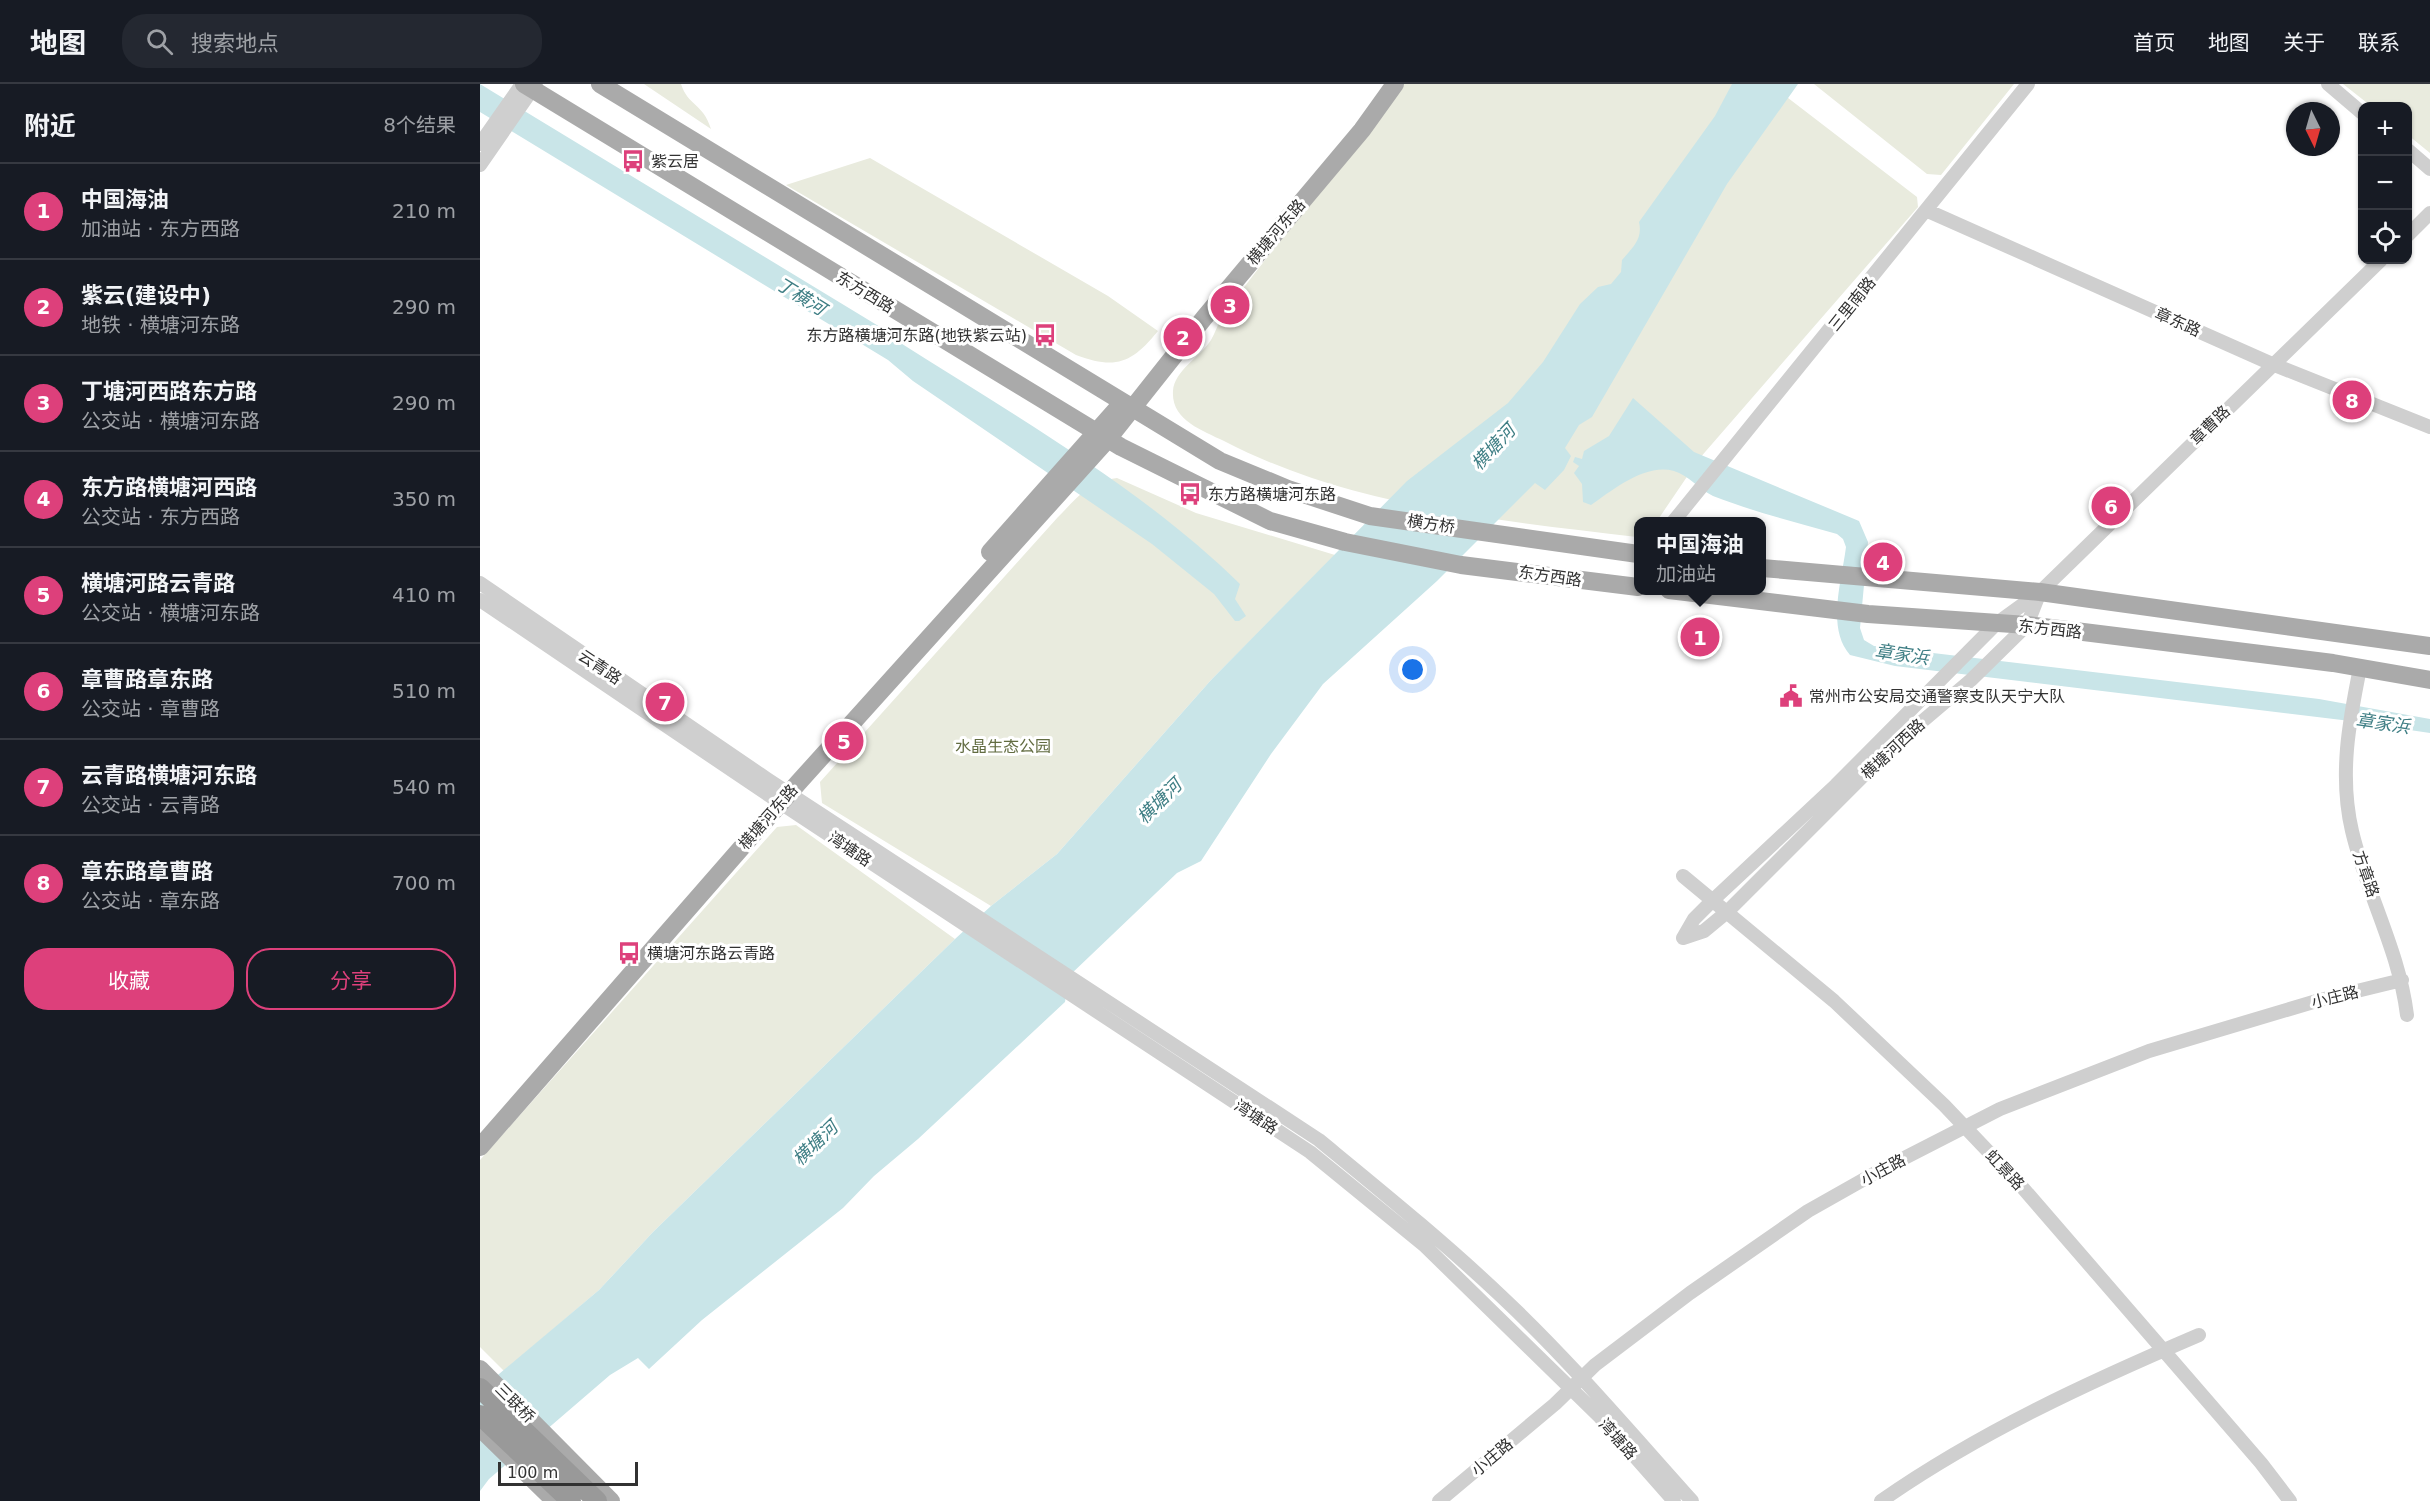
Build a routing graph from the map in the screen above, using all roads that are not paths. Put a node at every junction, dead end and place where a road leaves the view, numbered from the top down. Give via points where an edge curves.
1 (600, 84) edge
2 (1386, 84) edge
3 (1395, 84) edge
4 (2028, 84) edge
5 (2328, 84) edge
6 (525, 90) edge
7 (2358, 110) edge
8 (498, 128) junction
9 (480, 144) edge
10 (2412, 153) edge
11 (480, 165) edge
12 (2430, 169) edge
13 (1928, 211) junction
14 (2430, 213) edge
15 (2412, 230) edge
16 (2377, 264) edge
17 (2272, 364) junction
18 (1126, 407) junction
19 (2430, 427) edge
20 (1103, 435) junction
21 (1677, 517) edge
22 (1491, 533) joint
23 (1345, 542) joint
24 (1634, 553) edge
25 (1461, 565) joint
26 (1766, 569) edge
27 (480, 584) edge
28 (1634, 587) edge
29 (2040, 592) junction
30 (1702, 595) edge
31 (480, 600) edge
32 (1996, 624) junction
33 (2027, 625) junction
34 (2430, 646) edge
35 (2360, 668) junction
36 (2430, 680) edge
37 (781, 796) junction
38 (1683, 876) dead end
39 (1713, 900) junction
40 (1727, 912) junction
41 (2402, 980) junction
42 (2407, 1015) dead end
43 (1965, 1127) junction
44 (480, 1129) edge
45 (480, 1147) edge
46 (2199, 1335) dead end
47 (2164, 1350) junction
48 (481, 1377) edge
49 (1582, 1378) junction
50 (1571, 1389) junction
51 (480, 1415) edge
52 (480, 1428) edge
53 (517, 1464) junction
54 (550, 1501) edge
55 (555, 1501) edge
56 (571, 1501) edge
57 (597, 1501) edge
58 (611, 1501) edge
59 (1439, 1501) edge
60 (1674, 1501) edge
61 (1692, 1501) edge
62 (1881, 1501) edge
63 (2290, 1501) edge

1 - 18 main road
2 - 18 main road, 横塘河东路 via 1357,125
3 - 18 main road, 横塘河东路 via 1362,130
4 - 13 street, 三里南路
5 - 7 street
6 - 8 street
6 - 20 main road, 东方西路
8 - 9 street
8 - 11 street
10 - 12 street
13 - 17 street, 章东路
13 - 21 street, 三里南路
14 - 15 street
16 - 17 street, 章曹路
17 - 19 street, 章东路
17 - 29 street, 章曹路
18 - 20 main road, 横塘河东路
18 - 22 main road, 横方桥 via 1220,461 1288,489 1370,516
20 - 23 main road, 东方西路 via 1270,521
20 - 37 main road, 横塘河东路
22 - 24 main road, 东方西路
23 - 25 main road, 横方桥
25 - 28 main road, 东方西路
26 - 29 main road
27 - 37 street, 云青路
29 - 32 street, 横塘河西路
29 - 33 street, 横塘河西路
29 - 34 main road
30 - 32 main road, 东方西路
31 - 37 street, 云青路
32 - 33 main road, 东方西路
32 - 39 street, 横塘河西路 via 1836,785
33 - 35 main road, 东方西路
33 - 40 street, 横塘河西路 via 1971,680 1892,747
35 - 36 main road, 东方西路
35 - 41 street, 方章路 via 2345,747 2351,829
37 - 44 main road, 横塘河东路
37 - 45 main road, 横塘河东路
37 - 49 street via 967,909 1319,1140 1503,1298
37 - 50 street, 湾塘路 via 958,921 1310,1152 1424,1245
38 - 39 street, 虹景路
39 - 40 street, 虹景路
39 - 40 street, 横塘河西路 via 1694,919 1683,938 1704,931
40 - 43 street, 虹景路 via 1834,1001
41 - 42 street, 方章路
41 - 43 street, 小庄路 via 2149,1051 2000,1109
43 - 47 street, 虹景路
43 - 49 street, 小庄路 via 1808,1212 1690,1293
46 - 47 street
47 - 62 street via 2054,1399
47 - 63 street, 虹景路
48 - 57 highway
48 - 58 main road, 三联桥 via 545,1433
49 - 50 street, 小庄路
49 - 61 street
50 - 59 street, 小庄路
50 - 60 street, 湾塘路
51 - 56 highway
52 - 53 main road
53 - 54 main road
53 - 55 main road

